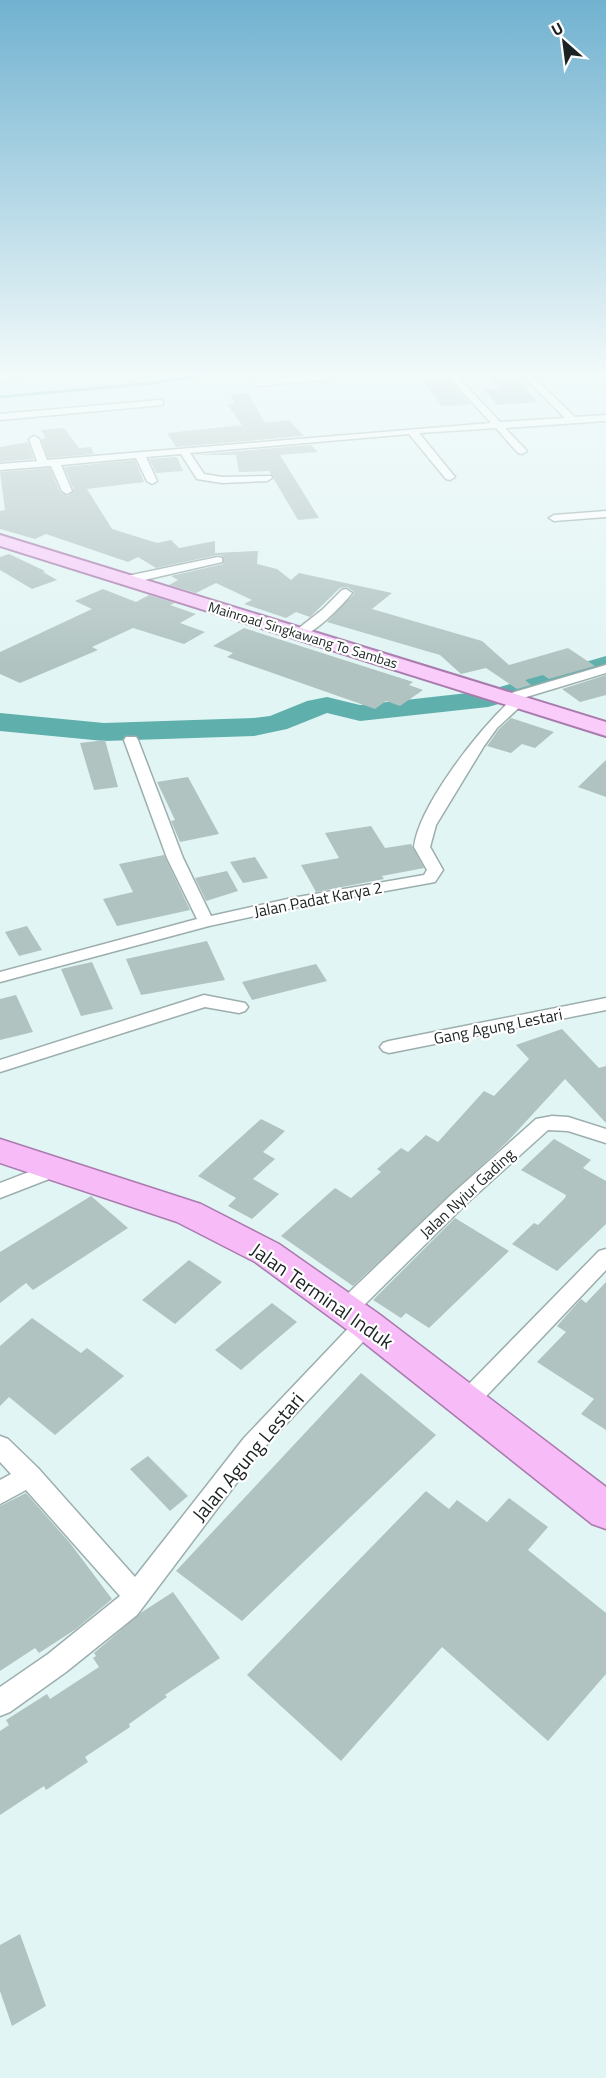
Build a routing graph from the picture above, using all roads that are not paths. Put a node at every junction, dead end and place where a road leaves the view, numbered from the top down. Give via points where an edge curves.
1 (60, 473) edge
2 (148, 473) edge
3 (198, 473) edge
4 (447, 473) edge
5 (450, 477) dead end
6 (267, 478) dead end
7 (152, 481) dead end
8 (67, 491) dead end
9 (606, 513) edge
10 (554, 518) dead end
11 (0, 540) edge
12 (218, 560) dead end
13 (127, 580) junction
14 (346, 593) dead end
15 (299, 634) junction
16 (606, 669) edge
17 (507, 697) junction
18 (606, 729) edge
19 (131, 740) dead end
20 (206, 922) junction
21 (0, 976) edge
22 (606, 1004) edge
23 (239, 1007) dead end
24 (389, 1047) dead end
25 (0, 1066) edge
26 (606, 1136) edge
27 (0, 1151) edge
28 (55, 1169) junction
29 (0, 1191) edge
30 (606, 1257) edge
31 (356, 1317) junction
32 (466, 1402) junction
33 (0, 1446) edge
34 (30, 1475) junction
35 (0, 1493) edge
36 (606, 1511) edge
37 (137, 1596) junction
38 (0, 1703) edge

1 - 8 street
2 - 7 street
3 - 6 street via 222,480
4 - 5 street
9 - 10 street
11 - 13 main road, Mainroad Singkawang To Sambas
12 - 13 street
13 - 15 main road, Mainroad Singkawang To Sambas
14 - 15 street
15 - 17 main road, Mainroad Singkawang To Sambas
16 - 17 street
17 - 18 main road, Mainroad Singkawang To Sambas
17 - 20 street, Jalan Padat Karya 2 via 434,813 421,843 434,865 429,879
19 - 20 street via 175,858
20 - 21 street, Jalan Padat Karya 2
22 - 24 street, Gang Agung Lestari
23 - 25 street via 204,1001
26 - 31 street, Jalan Nyiur Gading via 575,1125 543,1124 459,1199
27 - 28 highway, Jalan Terminal Induk
28 - 29 street
28 - 31 highway, Jalan Terminal Induk via 219,1226 267,1253
30 - 32 street
31 - 32 highway, Jalan Terminal Induk
31 - 37 street, Jalan Agung Lestari
32 - 36 highway, Jalan Terminal Induk
33 - 34 street
34 - 35 street
34 - 37 street via 107,1568
37 - 38 street, Jalan Agung Lestari via 57,1663

